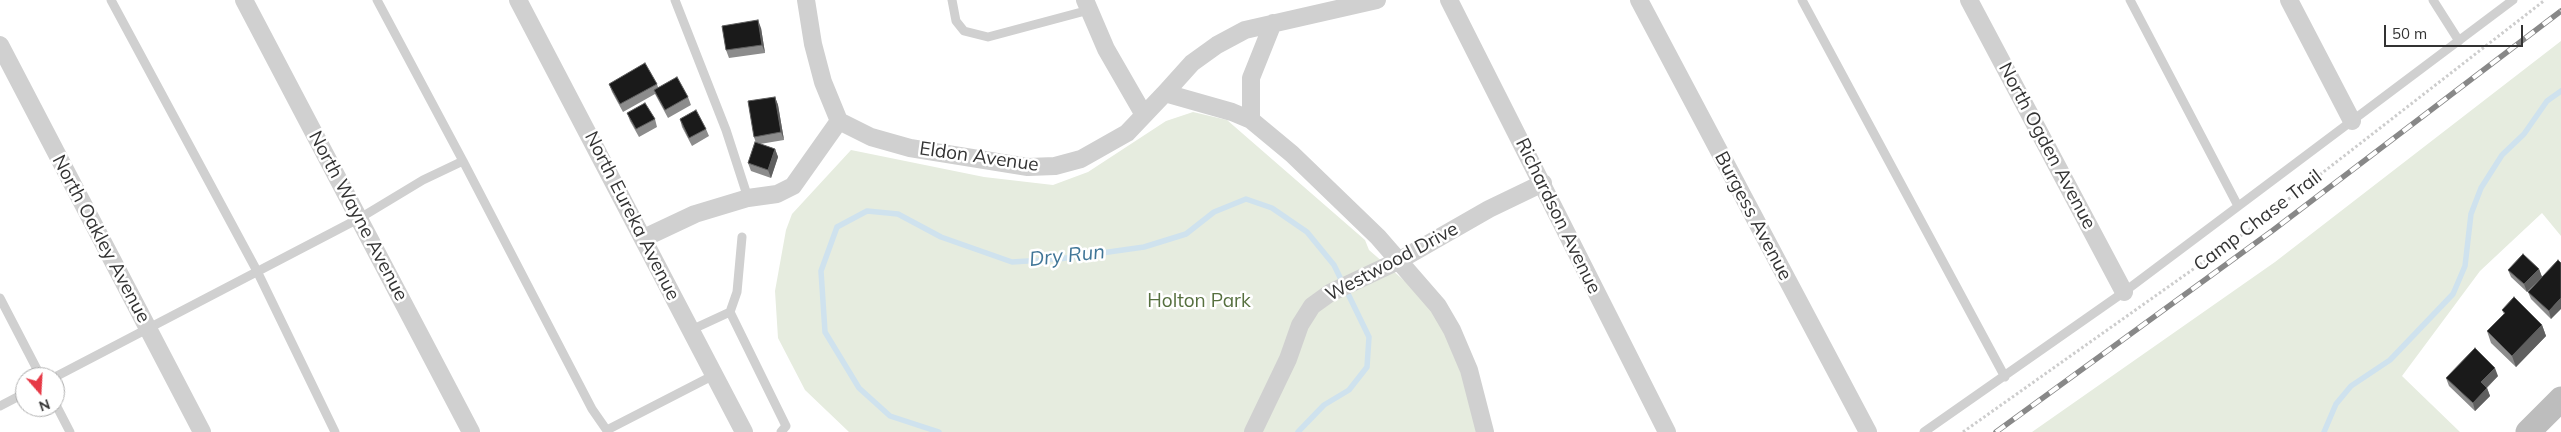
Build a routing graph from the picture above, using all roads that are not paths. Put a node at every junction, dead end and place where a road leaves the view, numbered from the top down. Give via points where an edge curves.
1 (111, 0) edge
2 (244, 0) edge
3 (377, 0) edge
4 (518, 0) edge
5 (675, 0) edge
6 (806, 0) edge
7 (952, 0) edge
8 (1377, 0) edge
9 (1449, 0) edge
10 (1639, 0) edge
11 (1802, 0) edge
12 (1970, 0) edge
13 (2130, 0) edge
14 (2290, 0) edge
15 (2433, 0) edge
16 (2513, 0) edge
17 (1087, 5) edge
18 (1273, 23) junction
19 (2459, 41) junction
20 (0, 45) edge
21 (1165, 93) junction
22 (1144, 115) junction
23 (1251, 120) junction
24 (839, 121) junction
25 (2352, 121) junction
26 (463, 160) junction
27 (1543, 183) junction
28 (748, 198) junction
29 (2238, 206) junction
30 (360, 218) junction
31 (742, 237) dead end
32 (644, 238) junction
33 (1400, 260) junction
34 (257, 271) junction
35 (2124, 292) junction
36 (0, 298) edge
37 (730, 312) junction
38 (148, 328) junction
39 (691, 330) junction
40 (36, 367) edge
41 (65, 372) edge
42 (714, 375) junction
43 (2005, 377) junction
44 (15, 398) edge
45 (2561, 399) edge
46 (0, 406) edge
47 (62, 417) edge
48 (608, 431) edge
49 (70, 432) edge
50 (202, 432) edge
51 (335, 432) edge
52 (471, 432) edge
53 (744, 432) edge
54 (781, 432) edge
55 (1253, 432) edge
56 (1485, 432) edge
57 (1667, 432) edge
58 (1868, 432) edge
59 (1924, 432) edge
60 (2528, 432) edge

1 - 34 lane
2 - 30 street, North Wayne Avenue
3 - 26 lane
4 - 32 street, North Eureka Avenue
5 - 28 lane via 726,130
6 - 24 street via 823,82
7 - 17 lane via 956,21 964,31 988,37
8 - 18 street, Eldon Avenue
9 - 27 street, Richardson Avenue
10 - 58 street, Burgess Avenue
11 - 43 lane
12 - 35 street, North Ogden Avenue
13 - 29 lane
14 - 25 street
15 - 19 lane
16 - 19 lane
17 - 22 street via 1125,86
18 - 21 street, Eldon Avenue via 1245,30 1217,45 1192,63
18 - 23 street via 1251,78
19 - 25 lane
20 - 38 street, North Oakley Avenue
21 - 22 street, Eldon Avenue
21 - 23 street
22 - 24 street, Eldon Avenue via 1127,133 1081,159 1055,166 1028,167 910,148 871,137
23 - 33 street via 1292,154
24 - 28 street via 793,186 777,194
25 - 29 lane
26 - 30 lane
26 - 48 lane via 592,409
27 - 33 street, Westwood Drive via 1489,209
27 - 57 street, Richardson Avenue
28 - 32 street via 695,214
29 - 35 lane
30 - 34 lane
30 - 52 street, North Wayne Avenue
31 - 37 lane via 737,292
32 - 39 street, North Eureka Avenue
33 - 55 street, Westwood Drive via 1330,293 1312,306 1300,325 1288,359
33 - 56 street via 1438,306 1452,330 1468,370
34 - 38 lane
34 - 51 lane
35 - 43 lane
36 - 40 lane
37 - 39 lane
37 - 54 lane via 786,426
38 - 41 lane
38 - 50 street, North Oakley Avenue
39 - 42 street, North Eureka Avenue
42 - 48 lane
42 - 53 street, North Eureka Avenue
43 - 59 lane
44 - 46 lane
45 - 60 street
47 - 49 lane

